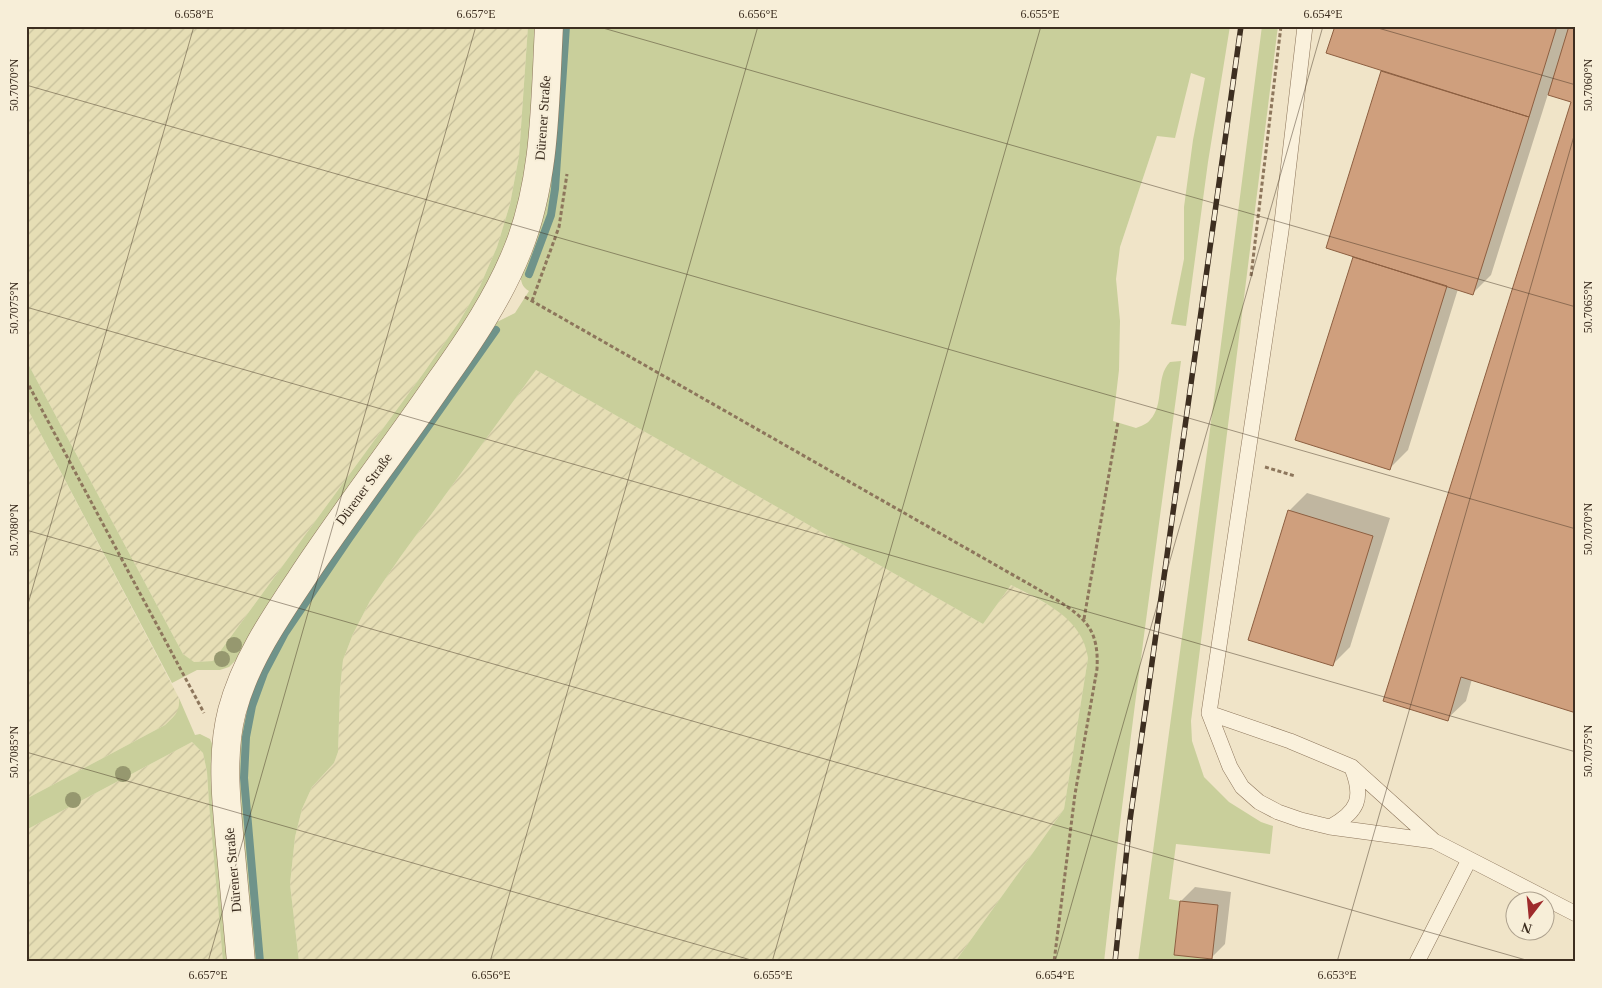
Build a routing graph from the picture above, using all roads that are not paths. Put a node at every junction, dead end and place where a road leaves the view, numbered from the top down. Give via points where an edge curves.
1 (549, 26) edge
2 (1305, 26) edge
3 (1209, 713) junction
4 (1352, 767) junction
5 (1330, 827) junction
6 (1434, 841) junction
7 (1470, 860) junction
8 (1576, 914) edge
9 (241, 962) edge
10 (1416, 962) edge

1 - 9 street, Dürener Straße via 541,147 534,198 526,229 502,284 474,333 266,632 251,660 231,712 226,782
2 - 3 lane via 1281,231
3 - 4 lane
3 - 5 lane via 1230,767 1242,787 1259,802 1278,812
4 - 5 lane via 1358,782 1356,806 1348,816
4 - 6 lane
5 - 6 lane
6 - 7 lane
7 - 8 lane
7 - 10 lane

